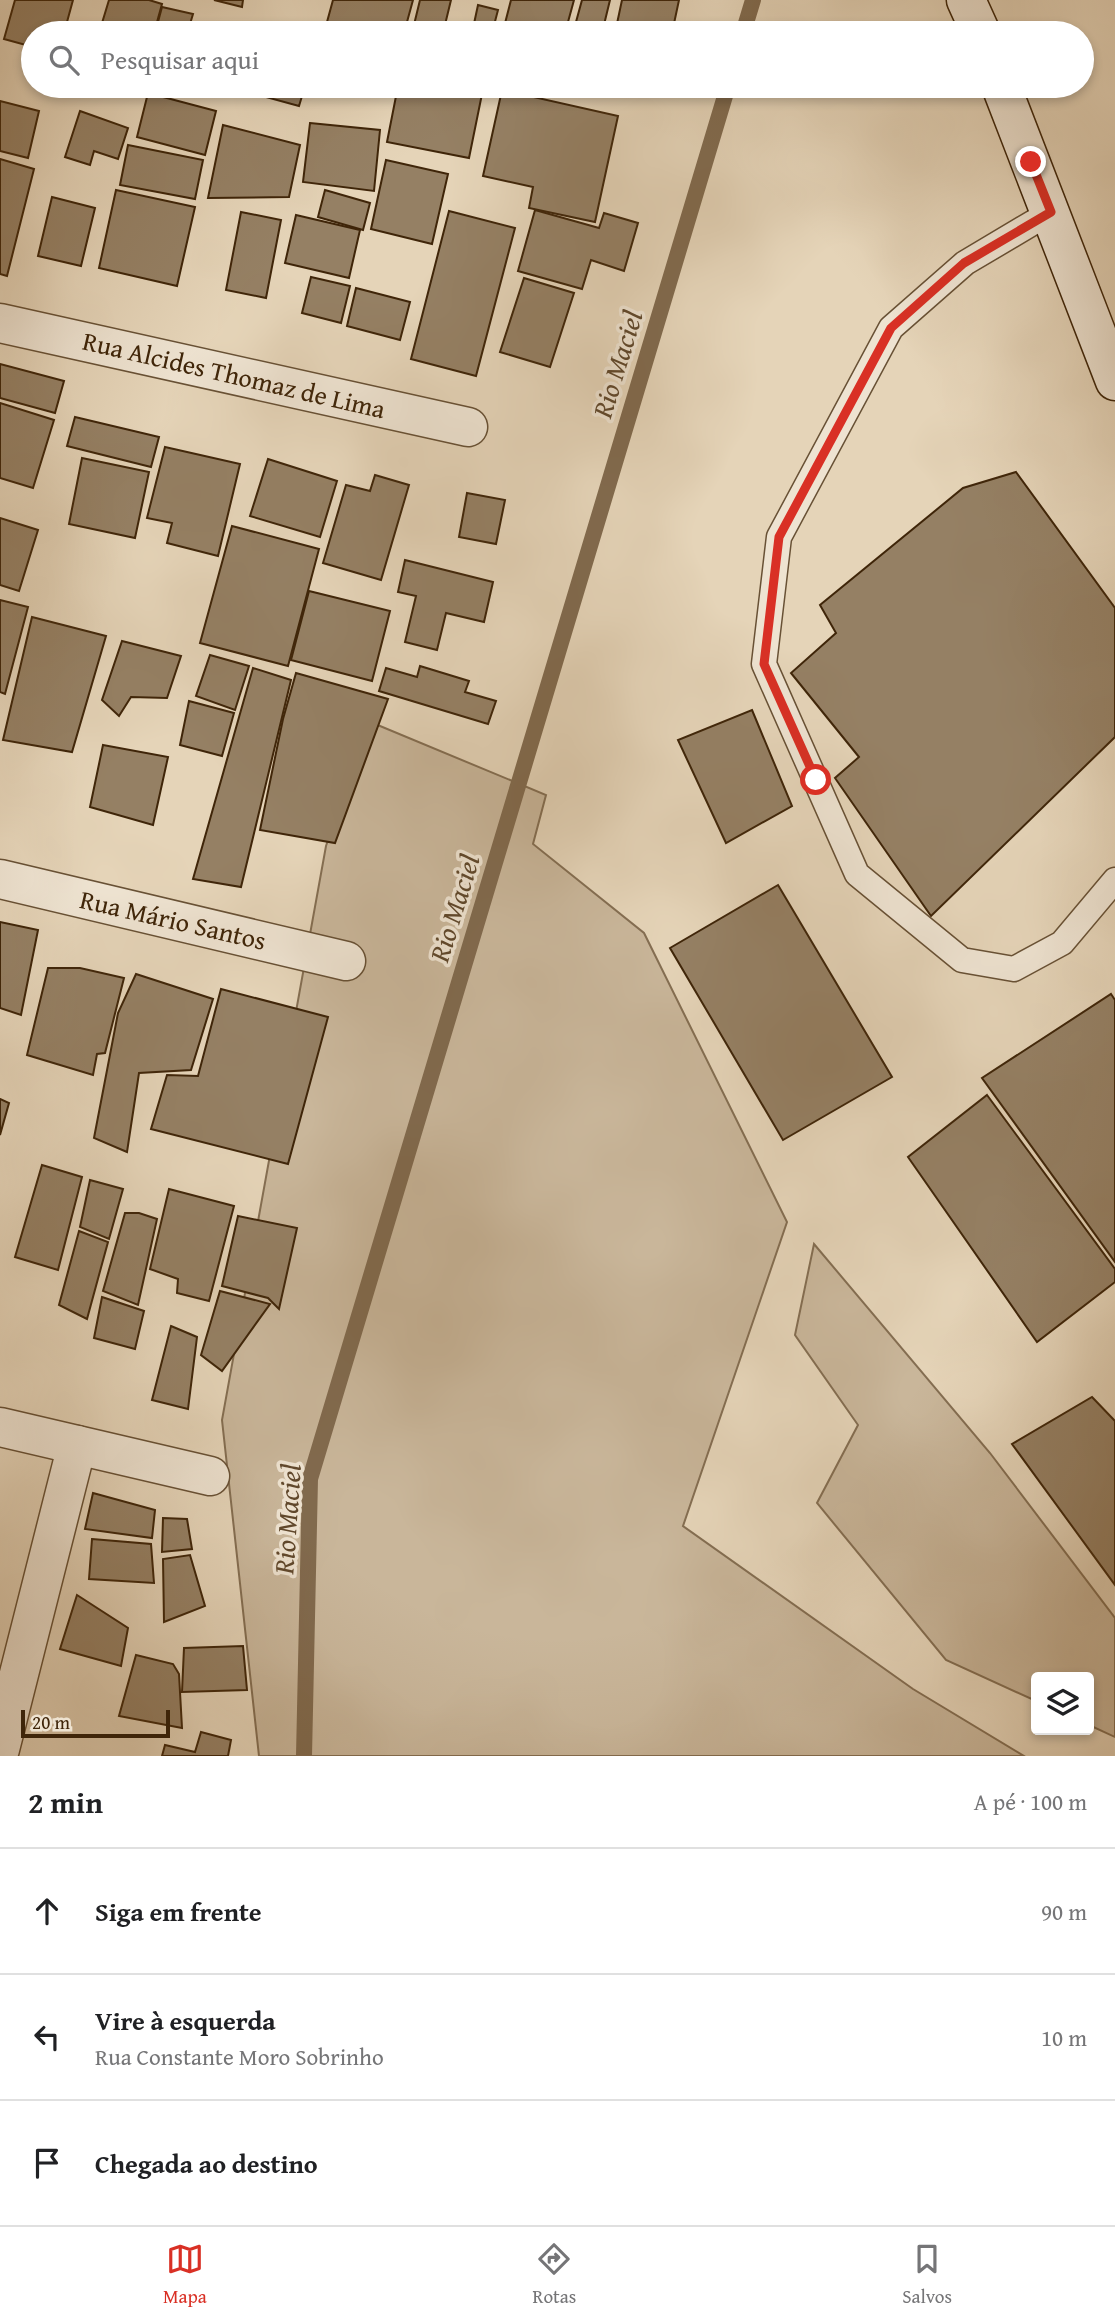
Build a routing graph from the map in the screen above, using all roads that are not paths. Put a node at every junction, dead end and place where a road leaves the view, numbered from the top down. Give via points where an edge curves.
1 (966, 0) edge
2 (976, 21) edge
3 (1007, 98) edge
4 (1051, 212) junction
5 (0, 323) edge
6 (1115, 382) edge
7 (468, 427) dead end
8 (0, 879) edge
9 (1115, 880) edge
10 (346, 961) dead end
11 (0, 1427) edge
12 (77, 1445) junction
13 (210, 1476) dead end
14 (0, 1749) edge

1 - 2 street
3 - 4 street
4 - 6 street
4 - 9 lane via 964,263 891,328 779,537 764,664 857,874 962,961 1014,969 1062,943
5 - 7 street, Rua Alcides Thomaz de Lima
8 - 10 street, Rua Mário Santos
11 - 12 street
12 - 13 street
12 - 14 street

